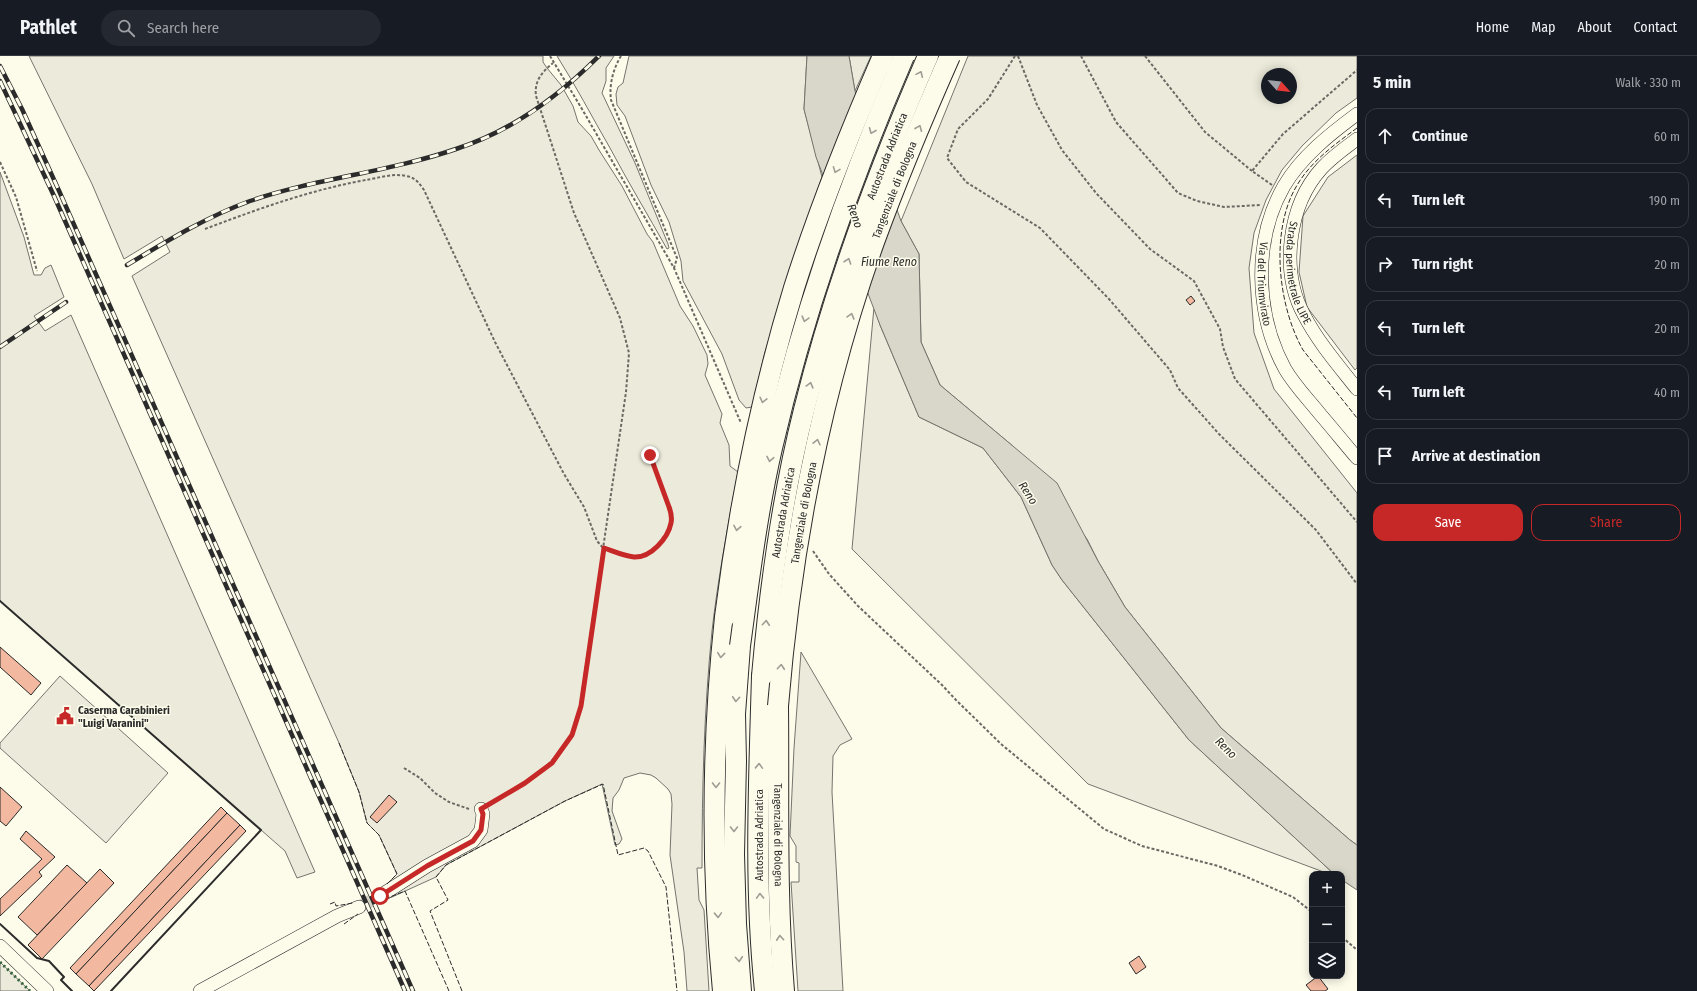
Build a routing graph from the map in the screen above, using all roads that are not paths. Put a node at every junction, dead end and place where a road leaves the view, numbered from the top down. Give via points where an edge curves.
1 (883, 56) edge
2 (904, 56) edge
3 (928, 56) edge
4 (950, 56) edge
5 (1357, 114) edge
6 (1357, 139) edge
7 (1357, 390) edge
8 (1357, 458) edge
9 (481, 809) road end
10 (380, 896) tunnel mouth
11 (359, 907) tunnel mouth
12 (0, 946) edge
13 (47, 991) edge
14 (200, 991) edge
15 (723, 991) edge
16 (741, 991) edge
17 (765, 991) edge
18 (784, 991) edge

1 -> 15 highway, bridge via 841,158 795,287 775,353 744,487 718,680 715,807 718,923
2 -> 16 highway, Autostrada Adriatica, bridge via 851,184 806,315 788,381 758,516 740,646 734,714 734,854
17 -> 3 highway, Autostrada Adriatica, bridge via 758,853 762,676 767,615 777,546 804,411 824,337 864,214
18 -> 4 highway, Tangenziale di Bologna, bridge via 777,851 778,706 783,645 803,507 834,374 874,242
5 - 8 street, Via del Triumvirato via 1313,151 1290,178 1269,222 1262,264 1264,306 1268,328 1277,352 1297,387
6 - 7 street, Strada perimetrale LIPE via 1321,169 1305,192 1295,219 1291,256 1293,281 1303,314
9 - 10 street via 481,830 473,841
11 - 14 street via 337,916
12 - 13 street

